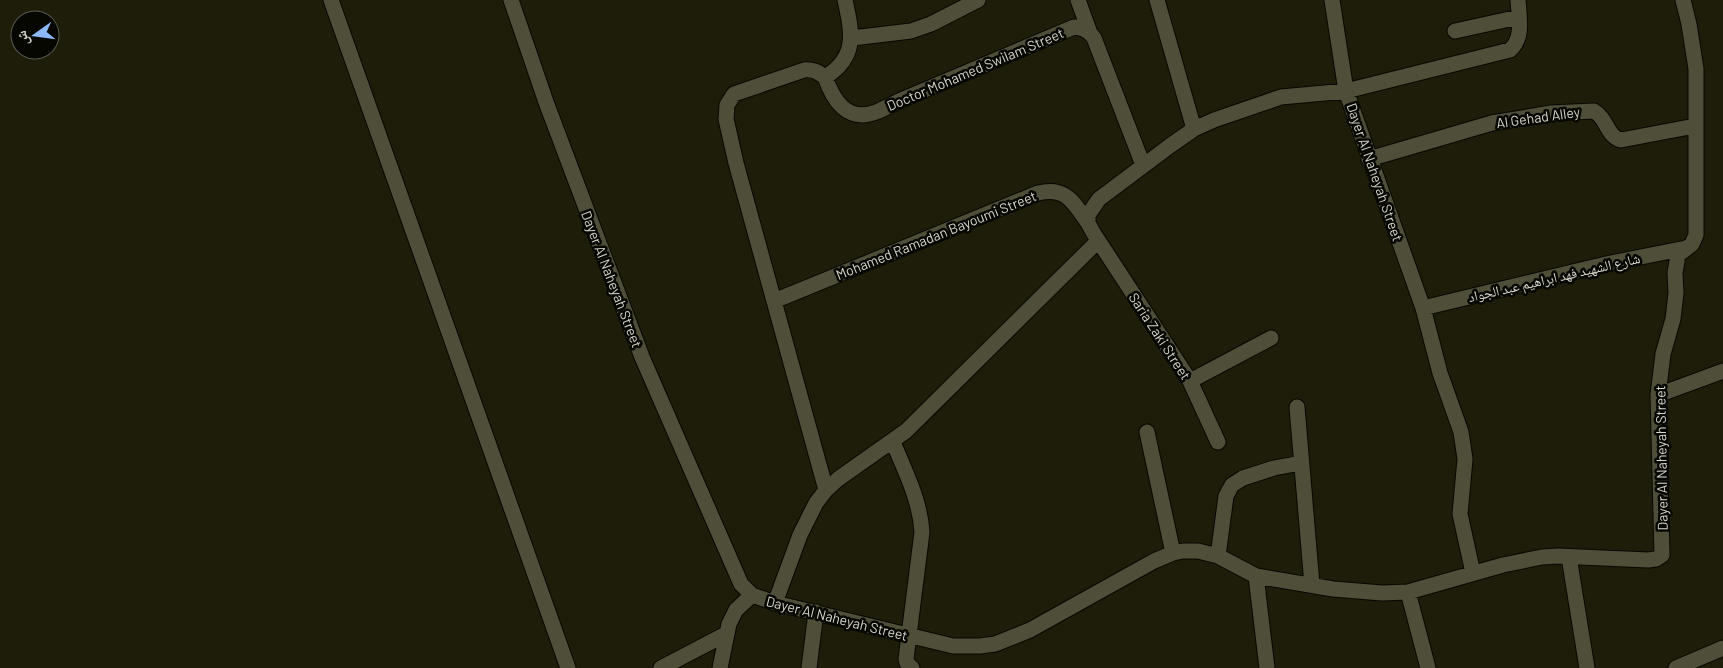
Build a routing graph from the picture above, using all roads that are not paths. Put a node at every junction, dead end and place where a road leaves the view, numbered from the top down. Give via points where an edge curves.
1 (331, 0) edge
2 (510, 0) edge
3 (845, 0) edge
4 (978, 0) edge
5 (1078, 0) edge
6 (1157, 0) edge
7 (1332, 0) edge
8 (1518, 0) edge
9 (1683, 0) edge
10 (1520, 17) junction
11 (1455, 31) dead end
12 (1090, 33) junction
13 (852, 38) junction
14 (825, 77) junction
15 (1346, 91) junction
16 (1695, 126) junction
17 (1194, 130) junction
18 (1370, 159) junction
19 (1143, 165) junction
20 (1093, 232) junction
21 (1686, 248) junction
22 (774, 301) junction
23 (1423, 308) junction
24 (1271, 338) dead end
25 (1723, 371) edge
26 (1190, 381) junction
27 (1658, 394) junction
28 (1296, 407) dead end
29 (1148, 432) dead end
30 (893, 442) junction
31 (1218, 442) dead end
32 (1301, 463) junction
33 (826, 490) junction
34 (1173, 553) junction
35 (1218, 556) junction
36 (1570, 557) junction
37 (1473, 573) junction
38 (1256, 576) junction
39 (1312, 584) junction
40 (1408, 592) junction
41 (752, 596) junction
42 (775, 603) junction
43 (816, 612) junction
44 (726, 634) junction
45 (908, 636) junction
46 (1723, 648) edge
47 (1683, 667) edge
48 (568, 668) edge
49 (661, 668) edge
50 (720, 668) edge
51 (809, 668) edge
52 (912, 668) edge
53 (1267, 668) edge
54 (1428, 668) edge
55 (1587, 668) edge

1 - 48 street
2 - 41 street, Dayer Al Naheyah Street via 642,357 734,570
3 - 13 street
4 - 13 street via 912,31
5 - 12 street
6 - 17 street
7 - 15 street, Dayer Al Naheyah Street
8 - 10 street
9 - 16 street, Dayer Al Naheyah Street via 1696,69
10 - 11 street
10 - 15 street via 1517,44 1510,50
12 - 14 street, Doctor Mohamed Swilam Street via 1074,27 874,113 848,112 836,101
12 - 19 street
13 - 14 street via 844,62
14 - 22 street via 817,71 804,70 734,94 727,105 726,119 736,163
15 - 17 street via 1281,97
15 - 18 street, Dayer Al Naheyah Street
16 - 18 street, Al Gehad Alley via 1621,140 1614,138 1594,111 1551,113 1492,123
16 - 21 street, Dayer Al Naheyah Street via 1696,235
17 - 19 street
18 - 23 street, Dayer Al Naheyah Street
19 - 20 street via 1093,206 1088,215
20 - 22 street, Mohamed Ramadan Bayoumi Street via 1072,202 1062,193 1050,190
20 - 26 street, Saria Zaki Street
20 - 30 street via 935,403
21 - 23 street, شارع الشهيد فهد ابراهيم عبد الجواد
21 - 27 street, Dayer Al Naheyah Street via 1678,255 1676,293
22 - 33 street
23 - 37 street, Dayer Al Naheyah Street via 1440,373 1461,432 1465,460 1460,514
24 - 26 street
25 - 27 street
26 - 31 street, Saria Zaki Street
27 - 36 street, Dayer Al Naheyah Street via 1662,555 1648,560
28 - 32 street
29 - 34 street
30 - 33 street
30 - 45 street via 917,502 922,532
32 - 35 street via 1274,468 1232,485 1226,496
32 - 39 street
33 - 42 street via 800,535
34 - 35 street, Dayer Al Naheyah Street via 1198,551
34 - 45 street, Dayer Al Naheyah Street via 1030,630 995,644 953,646
35 - 38 street, Dayer Al Naheyah Street
36 - 37 street, Dayer Al Naheyah Street via 1532,559
36 - 55 street
37 - 40 street, Dayer Al Naheyah Street
38 - 39 street, Dayer Al Naheyah Street
38 - 53 street
39 - 40 street, Dayer Al Naheyah Street via 1360,592
40 - 54 street
41 - 42 street, Dayer Al Naheyah Street
41 - 44 street via 736,610
42 - 43 street, Dayer Al Naheyah Street
43 - 45 street, Dayer Al Naheyah Street
43 - 51 street
44 - 49 street
44 - 50 street
45 - 52 street via 906,659
46 - 47 street

